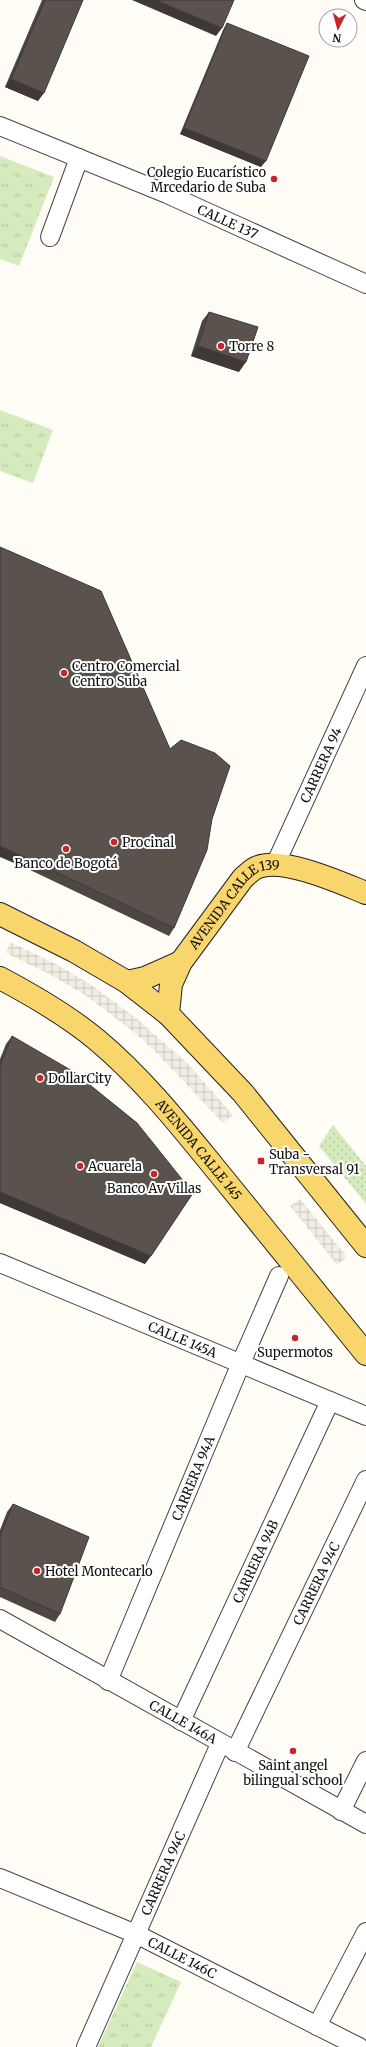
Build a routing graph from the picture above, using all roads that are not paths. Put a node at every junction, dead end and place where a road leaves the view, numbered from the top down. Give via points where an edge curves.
1 (0, 126) edge
2 (79, 158) junction
3 (50, 237) dead end
4 (366, 284) edge
5 (366, 666) edge
6 (275, 865) junction
7 (366, 893) edge
8 (0, 914) edge
9 (181, 962) junction
10 (0, 978) edge
11 (126, 982) junction
12 (168, 1014) junction
13 (366, 1246) edge
14 (0, 1263) edge
15 (280, 1276) dead end
16 (366, 1354) edge
17 (241, 1363) junction
18 (330, 1401) junction
19 (366, 1416) edge
20 (366, 1480) edge
21 (0, 1619) edge
22 (108, 1681) junction
23 (180, 1721) junction
24 (228, 1748) junction
25 (366, 1762) edge
26 (341, 1811) junction
27 (366, 1824) edge
28 (0, 1878) edge
29 (366, 1932) edge
30 (136, 1934) junction
31 (317, 2026) junction
32 (86, 2047) edge
33 (360, 2047) edge

1 - 2 street, CALLE 137
2 - 3 street
2 - 4 street, CALLE 137 via 167,194
5 - 6 street, CARRERA 94
6 - 7 main road, AVENIDA CALLE 139 via 317,874
6 - 9 main road, AVENIDA CALLE 139 via 258,867 243,878
8 - 11 main road via 74,951
9 - 11 main road, AVENIDA CALLE 139 via 145,978
9 - 12 main road, AVENIDA CALLE 139 via 171,984
10 - 16 main road, AVENIDA CALLE 145 via 79,1027 133,1073 188,1135
11 - 12 main road
12 - 13 main road via 243,1093
14 - 17 street, CALLE 145A
15 - 17 street, CARRERA 94A
17 - 18 street, CALLE 145A
17 - 22 street, CARRERA 94A
18 - 19 street, CALLE 145A
18 - 23 street, CARRERA 94B
20 - 24 street, CARRERA 94C
21 - 22 street, CALLE 146A
22 - 23 street, CALLE 146A
23 - 24 street, CALLE 146A
24 - 26 street, CALLE 146A
24 - 30 street, CARRERA 94C
25 - 26 street
26 - 27 street, CALLE 146A
28 - 30 street, CALLE 146C
29 - 31 street
30 - 31 street, CALLE 146C
30 - 32 street, CARRERA 94C
31 - 33 street, CALLE 146C

